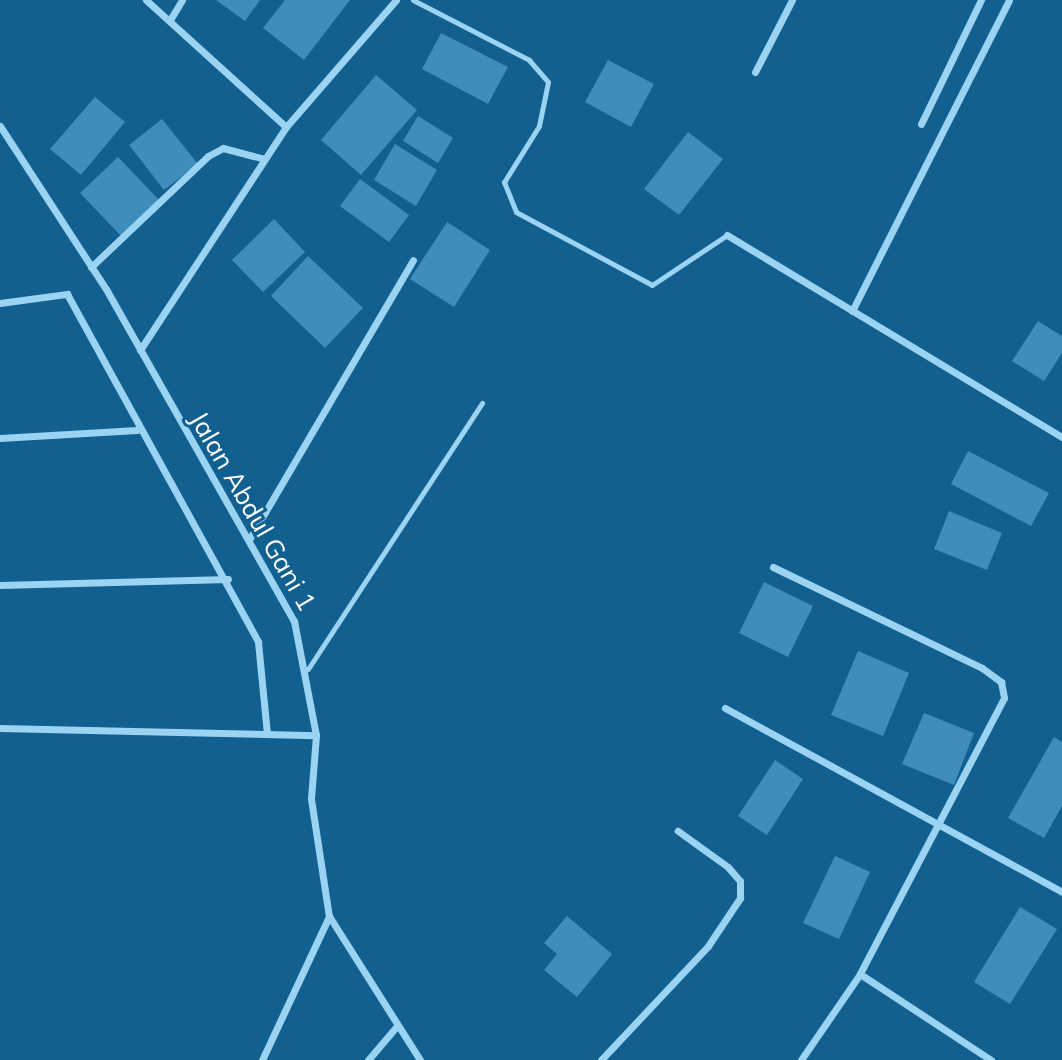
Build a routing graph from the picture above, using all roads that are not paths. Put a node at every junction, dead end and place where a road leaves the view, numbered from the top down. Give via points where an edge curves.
1 (146, 0) edge
2 (182, 0) edge
3 (396, 0) edge
4 (413, 0) edge
5 (792, 0) edge
6 (981, 0) edge
7 (1009, 0) edge
8 (170, 20) junction
9 (755, 72) dead end
10 (921, 124) dead end
11 (0, 126) edge
12 (286, 127) junction
13 (265, 159) junction
14 (727, 235) joint
15 (413, 260) dead end
16 (91, 267) junction
17 (0, 303) edge
18 (852, 311) junction
19 (140, 350) junction
20 (482, 403) dead end
21 (136, 430) junction
22 (1062, 437) edge
23 (0, 438) edge
24 (250, 538) junction
25 (773, 567) dead end
26 (228, 579) junction
27 (0, 585) edge
28 (308, 669) junction
29 (725, 708) dead end
30 (0, 728) edge
31 (267, 734) junction
32 (316, 735) junction
33 (940, 825) junction
34 (678, 831) dead end
35 (1062, 891) edge
36 (329, 916) junction
37 (860, 974) junction
38 (397, 1027) junction
39 (262, 1060) edge
40 (368, 1060) edge
41 (420, 1060) edge
42 (601, 1060) edge
43 (801, 1060) edge
44 (991, 1060) edge

1 - 8 street
2 - 8 street
3 - 12 street
4 - 14 lane via 529,60 548,82 539,127 504,182 516,212 652,285
5 - 9 street
6 - 10 street
7 - 18 street
8 - 12 street
11 - 16 street, Jalan Abdul Gani 1
12 - 13 street
13 - 16 street via 223,148 208,156
13 - 19 street
14 - 18 street
15 - 24 street
16 - 19 street, Jalan Abdul Gani 1
17 - 21 street via 67,294
18 - 22 street
19 - 24 street, Jalan Abdul Gani 1
20 - 28 lane
21 - 23 street
21 - 26 street
24 - 28 street, Jalan Abdul Gani 1 via 294,621
25 - 33 street via 1002,682 1004,698
26 - 27 street
26 - 31 street via 258,642
28 - 32 street, Jalan Abdul Gani 1
29 - 33 street
30 - 31 street
31 - 32 street
32 - 36 street, Jalan Abdul Gani 1 via 311,799
33 - 35 street
33 - 37 street
34 - 42 street via 728,867 740,881 740,898 708,946
36 - 38 street, Jalan Abdul Gani 1
36 - 39 street
37 - 43 street
37 - 44 street
38 - 40 street
38 - 41 street, Jalan Abdul Gani 1

